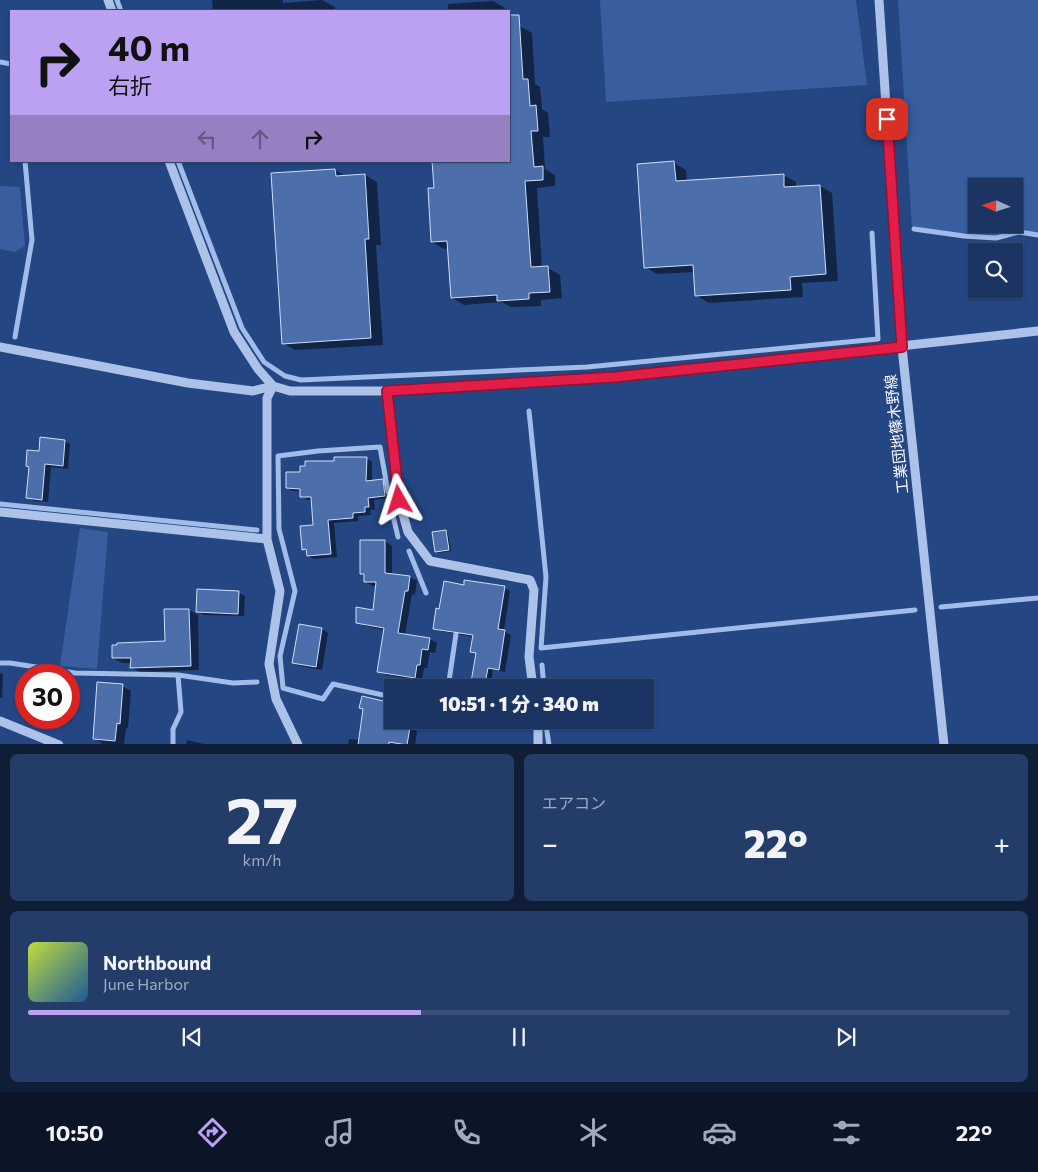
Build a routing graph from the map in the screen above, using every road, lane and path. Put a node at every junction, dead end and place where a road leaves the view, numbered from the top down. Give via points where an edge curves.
1 (879, 0) edge
2 (169, 162) edge
3 (1038, 331) edge
4 (0, 347) edge
5 (902, 347) junction
6 (274, 386) junction
7 (387, 391) junction
8 (0, 512) edge
9 (267, 539) junction
10 (532, 679) edge
11 (0, 721) edge
12 (538, 729) edge
13 (59, 744) edge
14 (298, 744) edge
15 (538, 744) edge
16 (944, 744) edge

1 - 5 street, 工業団地篠木野線
2 - 6 street via 234,332 258,369
3 - 5 street
4 - 6 street via 188,383 253,391
5 - 7 street via 615,377
5 - 16 street, 工業団地篠木野線
6 - 7 street via 290,392
6 - 9 street via 267,398
7 - 10 street via 399,500 408,532 430,561 530,580 534,590 529,656
8 - 9 street
9 - 14 street via 280,591 269,664 276,698
11 - 13 street
12 - 15 street

